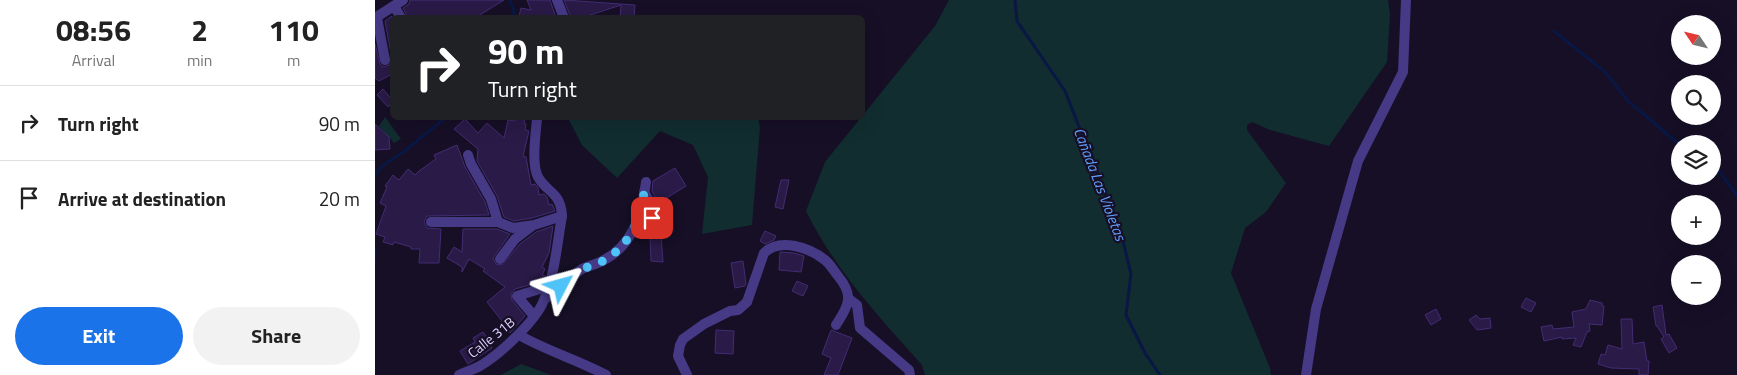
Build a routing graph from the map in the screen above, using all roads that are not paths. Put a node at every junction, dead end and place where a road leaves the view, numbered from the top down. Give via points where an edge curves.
1 (403, 0) edge
2 (557, 0) edge
3 (1406, 0) edge
4 (394, 6) junction
5 (399, 15) edge
6 (564, 15) edge
7 (376, 18) edge
8 (385, 60) dead end
9 (537, 120) edge
10 (468, 155) dead end
11 (562, 216) junction
12 (431, 222) dead end
13 (498, 222) junction
14 (534, 225) junction
15 (654, 230) dead end
16 (500, 259) dead end
17 (549, 286) junction
18 (849, 298) junction
19 (544, 299) junction
20 (534, 316) junction
21 (836, 325) dead end
22 (519, 334) junction
23 (459, 375) edge
24 (606, 375) edge
25 (687, 375) edge
26 (910, 375) edge
27 (1306, 375) edge

1 - 4 street
2 - 6 street
3 - 27 street via 1403,72 1358,161 1316,309
4 - 5 street
4 - 7 street
7 - 8 street
9 - 11 street via 536,170 559,201
10 - 13 street via 491,199
11 - 14 street
11 - 17 street, Calle 31B
12 - 13 street
13 - 14 street via 513,228
14 - 16 street via 515,239
15 - 19 street via 645,187 635,230 619,250 582,270
17 - 19 street, Calle 31B
17 - 20 street via 517,296
18 - 21 street
18 - 25 street via 845,285 827,261 817,255 783,245 768,250 747,302 738,310 704,324 679,344 678,356
18 - 26 street via 857,305 860,328 909,370
19 - 20 street, Calle 31B
20 - 22 street, Calle 31B
22 - 23 street, Calle 31B via 481,366
22 - 24 street

